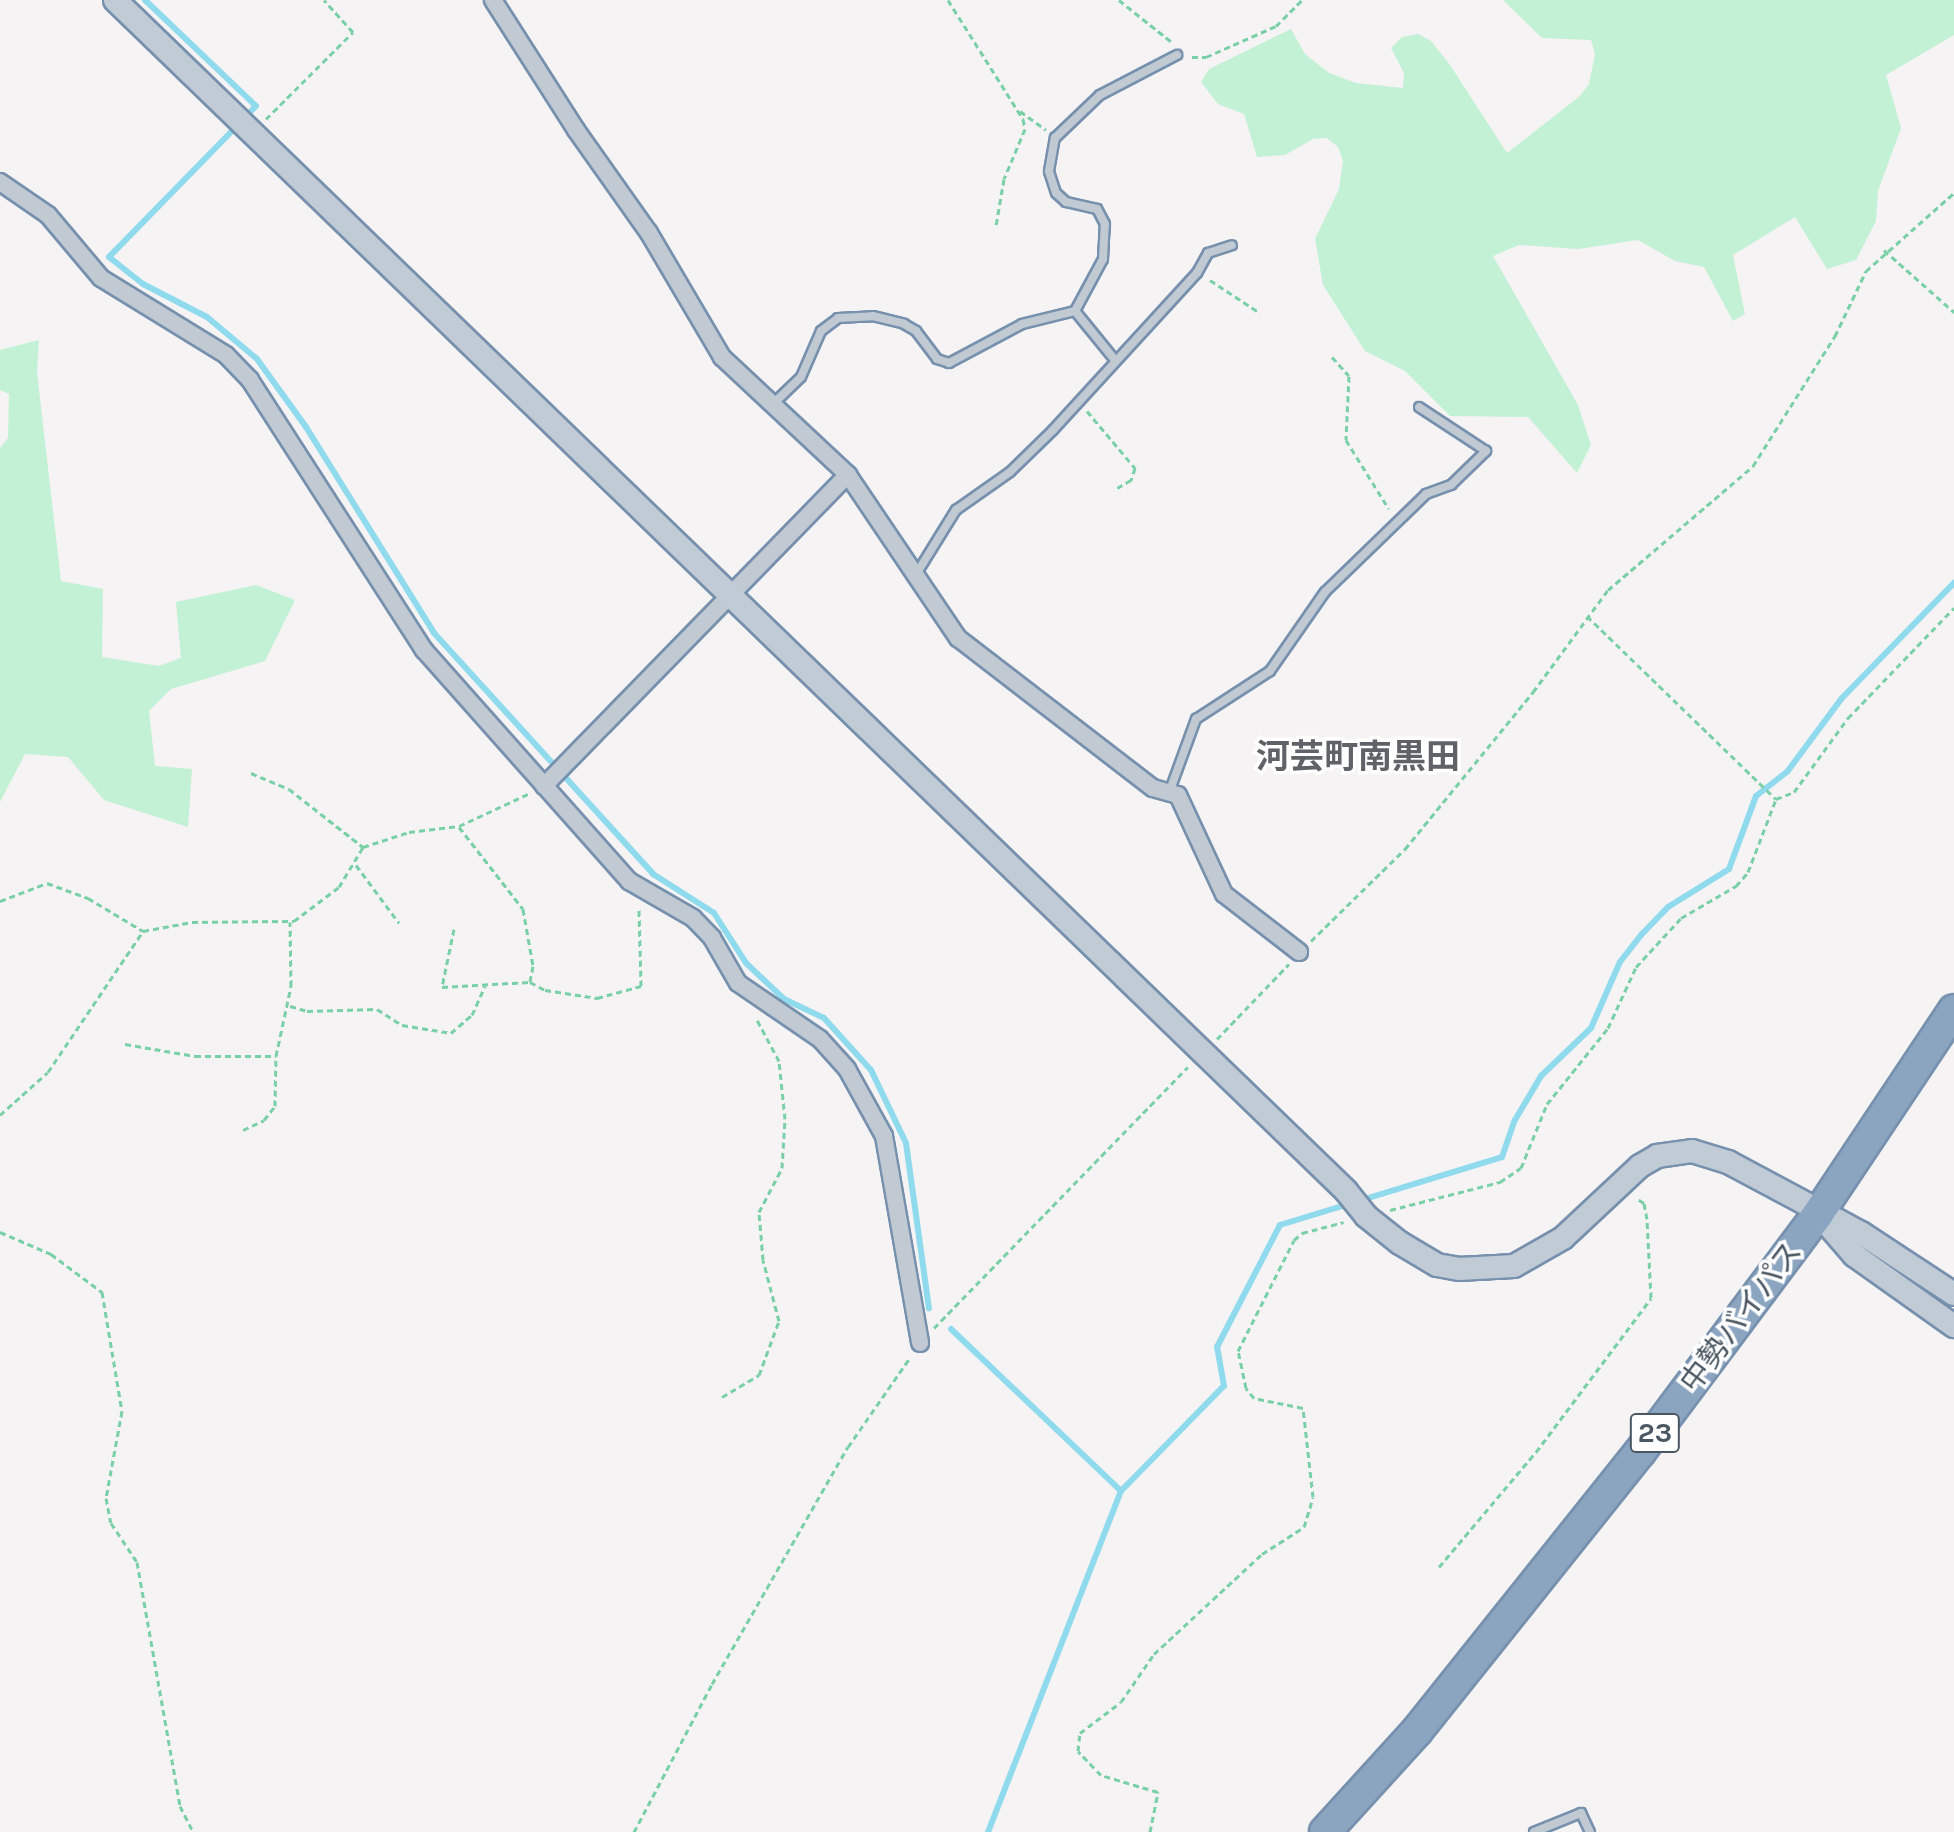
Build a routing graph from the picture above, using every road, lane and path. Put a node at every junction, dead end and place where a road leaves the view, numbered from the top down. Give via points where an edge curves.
1 (115, 0) edge
2 (324, 0) edge
3 (493, 0) edge
4 (948, 0) edge
5 (1119, 0) edge
6 (1302, 0) edge
7 (1177, 55) junction
8 (1019, 111) junction
9 (252, 133) junction
10 (1055, 138) junction
11 (0, 182) edge
12 (1954, 193) edge
13 (996, 226) dead end
14 (1232, 245) dead end
15 (1884, 250) junction
16 (1197, 273) junction
17 (1075, 311) junction
18 (1954, 312) edge
19 (1260, 313) dead end
20 (1332, 357) dead end
21 (1115, 360) junction
22 (774, 403) junction
23 (1077, 404) junction
24 (1419, 407) dead end
25 (848, 475) junction
26 (1117, 488) dead end
27 (1399, 521) junction
28 (914, 577) junction
29 (727, 594) junction
30 (1954, 608) edge
31 (1587, 616) junction
32 (251, 773) dead end
33 (547, 782) junction
34 (1170, 790) junction
35 (1776, 799) junction
36 (459, 826) junction
37 (363, 847) junction
38 (355, 865) junction
39 (645, 894) junction
40 (0, 901) edge
41 (290, 921) junction
42 (399, 923) dead end
43 (454, 929) dead end
44 (143, 931) junction
45 (1299, 952) junction
46 (530, 982) junction
47 (738, 983) junction
48 (485, 986) junction
49 (289, 1006) junction
50 (1954, 1010) edge
51 (125, 1044) dead end
52 (1201, 1053) junction
53 (276, 1056) junction
54 (0, 1115) edge
55 (243, 1130) dead end
56 (1630, 1199) dead end
57 (1818, 1214) junction
58 (1366, 1216) junction
59 (0, 1232) edge
60 (1954, 1294) edge
61 (1954, 1326) edge
62 (920, 1343) junction
63 (722, 1397) dead end
64 (1439, 1567) dead end
65 (193, 1832) edge
66 (634, 1832) edge
67 (1150, 1832) edge
68 (1325, 1832) edge
69 (1534, 1832) edge
70 (1590, 1832) edge

1 - 9 street
2 - 9 path via 353,32
3 - 22 street via 649,233 722,357
4 - 8 path
5 - 7 path via 1164,33
6 - 7 path via 1276,26 1206,57
7 - 10 lane via 1100,95
8 - 10 path
8 - 13 path via 1025,129 1004,179
9 - 29 street
10 - 17 lane via 1049,171 1056,193 1066,202 1097,209 1105,224 1103,259
11 - 33 street via 48,215 101,278 208,341 250,380 424,650
12 - 15 path
14 - 16 lane via 1208,253
15 - 18 path
15 - 31 path via 1857,283 1835,336 1753,466 1642,557
16 - 19 path
16 - 21 lane
17 - 21 lane
17 - 22 lane via 1022,324 949,363 937,359 904,324 873,316 838,318 821,331 801,377
20 - 27 path via 1349,376 1346,440
21 - 23 lane
22 - 25 street
23 - 26 path via 1129,455 1135,475
23 - 28 lane via 1010,472 956,510
24 - 27 lane via 1486,451 1451,485 1426,494
25 - 28 street
25 - 29 street
27 - 34 lane via 1319,600 1270,671 1196,719
28 - 34 street via 976,655 1153,788
29 - 33 street
29 - 52 street
30 - 35 path via 1848,718 1794,792
31 - 35 path
31 - 45 path via 1533,692 1405,849
32 - 37 path via 289,789
33 - 36 path
33 - 39 street
34 - 45 street via 1192,817 1206,863 1224,894
35 - 58 path via 1748,872 1736,886 1681,918 1636,967 1608,1028 1547,1104 1521,1168 1500,1182
36 - 37 path via 409,832
36 - 46 path via 523,909 533,966
37 - 38 path
38 - 41 path via 328,898
38 - 42 path
39 - 46 path via 637,923 641,986 587,998
39 - 47 street via 693,918 712,938
40 - 44 path via 47,883 88,898
41 - 44 path via 192,922
41 - 49 path
43 - 48 path via 442,987
44 - 54 path via 48,1072
45 - 52 path
46 - 48 path
47 - 62 street via 820,1039 871,1108 889,1158
47 - 63 path via 779,1061 786,1146 782,1168 759,1212 763,1260 779,1321 759,1375
48 - 49 path via 472,1015 451,1033 402,1025 377,1009 307,1011
49 - 53 path
50 - 57 highway, 中勢バイパス / 23
51 - 53 path via 195,1056
52 - 58 street
52 - 62 path
53 - 55 path via 275,1106 264,1120
56 - 64 path via 1644,1203 1651,1298 1536,1452
57 - 58 street via 1728,1162 1692,1151 1657,1156 1640,1166 1563,1238 1514,1266 1437,1265
57 - 60 street via 1882,1244
57 - 61 street via 1854,1255
57 - 68 highway, 中勢バイパス / 23 via 1640,1452 1417,1731
58 - 67 path via 1302,1233 1294,1240 1238,1351 1246,1388 1254,1398 1303,1408 1313,1497 1304,1527 1262,1554 1154,1654 1121,1702 1080,1733 1078,1751 1101,1775 1158,1792
59 - 65 path via 51,1254 102,1292 122,1411 106,1498 111,1523 137,1562 180,1806
62 - 66 path via 848,1447
69 - 70 lane via 1581,1813

